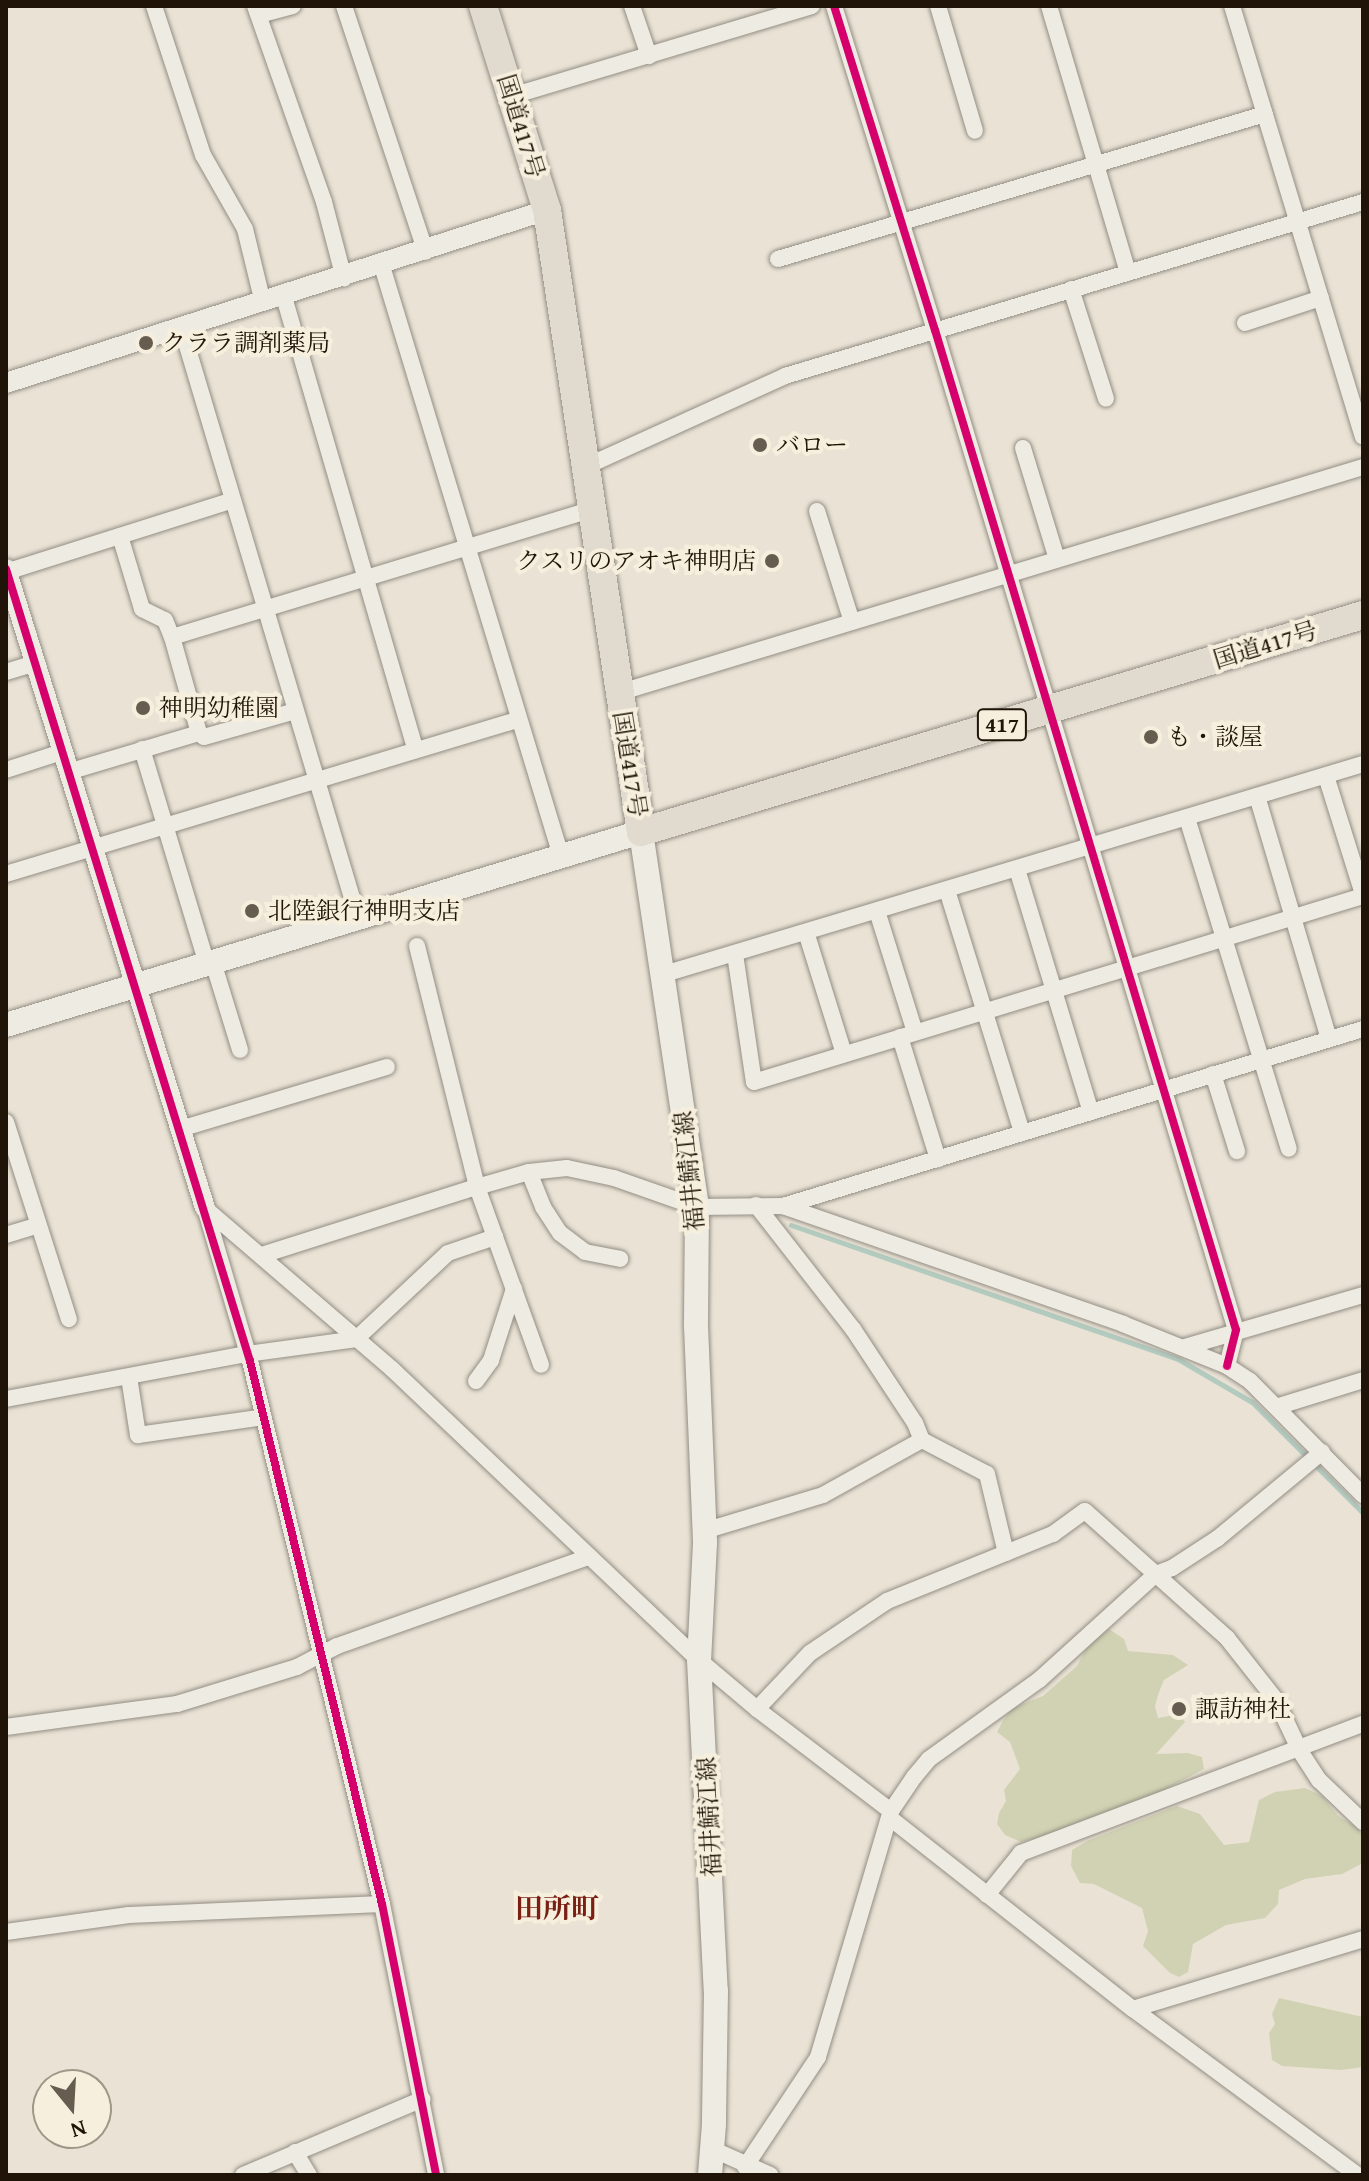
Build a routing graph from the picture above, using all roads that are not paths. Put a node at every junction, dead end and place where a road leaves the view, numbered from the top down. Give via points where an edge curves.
1 (154, 6) edge
2 (293, 6) edge
3 (344, 6) edge
4 (483, 6) edge
5 (632, 6) edge
6 (812, 6) edge
7 (834, 6) edge
8 (938, 6) edge
9 (1049, 6) edge
10 (1235, 7) edge
11 (257, 10) edge
12 (649, 56) junction
13 (512, 96) junction
14 (1265, 114) junction
15 (975, 131) dead end
16 (1096, 164) junction
17 (1363, 202) edge
18 (547, 210) junction
19 (1298, 221) junction
20 (901, 222) junction
21 (426, 252) junction
22 (778, 259) dead end
23 (382, 266) junction
24 (1128, 272) junction
25 (344, 278) junction
26 (1071, 289) junction
27 (284, 297) junction
28 (1321, 298) junction
29 (263, 303) junction
30 (1245, 323) dead end
31 (182, 329) junction
32 (935, 330) junction
33 (6, 383) edge
34 (1106, 399) dead end
35 (1363, 436) edge
36 (1023, 448) dead end
37 (587, 466) junction
38 (1363, 467) edge
39 (233, 500) junction
40 (593, 509) junction
41 (817, 511) dead end
42 (120, 536) junction
43 (465, 546) junction
44 (1057, 559) junction
45 (6, 571) edge
46 (1008, 574) junction
47 (366, 579) junction
48 (264, 609) junction
49 (1363, 615) edge
50 (852, 622) junction
51 (172, 637) junction
52 (35, 663) junction
53 (6, 672) edge
54 (618, 693) junction
55 (295, 711) junction
56 (1048, 711) junction
57 (517, 720) junction
58 (199, 733) junction
59 (142, 749) junction
60 (416, 750) junction
61 (65, 762) junction
62 (1363, 764) edge
63 (6, 770) edge
64 (1326, 776) junction
65 (317, 782) junction
66 (1257, 796) junction
67 (1187, 818) junction
68 (164, 825) junction
69 (641, 832) junction
70 (1090, 847) junction
71 (92, 849) junction
72 (561, 856) junction
73 (1017, 869) junction
74 (6, 874) edge
75 (947, 890) junction
76 (1363, 895) edge
77 (877, 911) junction
78 (1293, 917) junction
79 (358, 918) junction
80 (806, 932) junction
81 (1224, 939) junction
82 (417, 946) dead end
83 (735, 954) junction
84 (210, 963) junction
85 (1126, 967) junction
86 (661, 975) junction
87 (136, 985) junction
88 (1054, 990) junction
89 (984, 1011) junction
90 (6, 1025) edge
91 (1363, 1029) edge
92 (908, 1034) junction
93 (1329, 1039) junction
94 (240, 1050) dead end
95 (844, 1054) junction
96 (1262, 1060) junction
97 (387, 1067) dead end
98 (1213, 1074) junction
99 (1163, 1090) junction
100 (1091, 1112) junction
101 (6, 1122) edge
102 (180, 1129) junction
103 (1022, 1133) junction
104 (1289, 1149) dead end
105 (1237, 1151) dead end
106 (938, 1159) junction
107 (529, 1172) junction
108 (477, 1187) junction
109 (756, 1205) junction
110 (783, 1206) junction
111 (697, 1207) junction
112 (205, 1208) junction
113 (39, 1225) junction
114 (6, 1235) edge
115 (495, 1237) junction
116 (262, 1255) junction
117 (620, 1259) dead end
118 (514, 1289) junction
119 (1363, 1295) edge
120 (69, 1319) dead end
121 (1236, 1330) junction
122 (356, 1339) junction
123 (1185, 1347) junction
124 (247, 1354) junction
125 (541, 1365) dead end
126 (1227, 1366) junction
127 (129, 1377) junction
128 (1363, 1380) edge
129 (476, 1381) dead end
130 (6, 1399) edge
131 (1276, 1407) junction
132 (264, 1417) junction
133 (922, 1440) junction
134 (1314, 1458) junction
135 (1363, 1472) edge
136 (1346, 1477) junction
137 (1363, 1495) edge
138 (704, 1531) junction
139 (1006, 1553) junction
140 (588, 1557) junction
141 (1156, 1574) junction
142 (319, 1654) junction
143 (699, 1660) junction
144 (757, 1709) junction
145 (1363, 1724) edge
146 (6, 1727) edge
147 (1300, 1751) junction
148 (891, 1815) junction
149 (1363, 1822) edge
150 (987, 1895) junction
151 (382, 1904) junction
152 (6, 1932) edge
153 (1363, 1939) edge
154 (1133, 2009) junction
155 (423, 2099) junction
156 (295, 2152) junction
157 (708, 2165) edge
158 (745, 2167) junction
159 (1352, 2173) edge
160 (243, 2175) edge
161 (309, 2175) edge
162 (436, 2175) edge
163 (770, 2175) edge

1 - 29 street via 203,155 245,229
2 - 11 street
3 - 21 street
4 - 13 highway, 国道417号
5 - 12 street
6 - 12 street
7 - 20 street
8 - 15 street
9 - 16 street
10 - 14 street
11 - 25 street via 324,202
12 - 13 street
13 - 18 highway, 国道417号
14 - 16 street
14 - 19 street
16 - 20 street
16 - 24 street
17 - 19 street
18 - 21 street
18 - 37 highway, 国道417号
19 - 24 street
19 - 28 street
20 - 22 street
20 - 32 street
21 - 23 street
23 - 25 street
23 - 43 street
24 - 26 street
25 - 27 street
26 - 32 street
26 - 34 street
27 - 29 street
27 - 47 street
28 - 30 street
28 - 35 street
29 - 31 street
31 - 33 street
31 - 39 street
32 - 37 street via 785,376
32 - 46 street
36 - 44 street
37 - 40 highway, 国道417号
38 - 44 street
39 - 42 street
39 - 48 street
40 - 43 street
40 - 54 highway, 国道417号
41 - 50 street
42 - 45 street
42 - 51 street via 142,609 165,620
43 - 47 street
43 - 57 street
44 - 46 street
45 - 52 street
46 - 50 street
46 - 56 street
47 - 48 street
47 - 60 street
48 - 51 street
48 - 55 street
49 - 56 highway, 国道417号 / 417
50 - 54 street
51 - 58 street
52 - 53 street
52 - 61 street
54 - 69 highway, 国道417号
55 - 58 street via 204,737
55 - 65 street
56 - 69 highway, 国道417号 / 417
56 - 70 street
57 - 60 street
57 - 72 street
58 - 59 street
59 - 61 street
59 - 68 street
60 - 65 street
61 - 63 street
61 - 71 street
62 - 64 street
64 - 66 street
64 - 76 street
65 - 68 street
65 - 79 street
66 - 67 street
66 - 78 street
67 - 70 street
67 - 81 street
68 - 71 street
68 - 84 street
69 - 72 main road
69 - 86 main road, 福井鯖江線
70 - 73 street
70 - 85 street
71 - 74 street
71 - 87 street
72 - 79 main road
73 - 75 street
73 - 88 street
75 - 77 street
75 - 89 street
76 - 78 street
77 - 80 street
77 - 92 street
78 - 81 street
78 - 93 street
79 - 84 main road
80 - 83 street
80 - 95 street
81 - 85 street
81 - 96 street
82 - 108 street
83 - 86 street
83 - 95 street via 754,1082
84 - 87 main road
84 - 94 street
85 - 88 street
85 - 99 street
86 - 111 main road, 福井鯖江線
87 - 90 main road
87 - 102 street
88 - 89 street
88 - 100 street
89 - 92 street
89 - 103 street
91 - 93 street
92 - 95 street
92 - 106 street
93 - 96 street
96 - 98 street
96 - 104 street
97 - 102 street
98 - 99 street
98 - 105 street
99 - 100 street
99 - 121 street
100 - 103 street
101 - 113 street
102 - 112 street
103 - 106 street
106 - 110 street
107 - 108 street
107 - 111 street via 567,1168
107 - 117 street via 560,1233 585,1252
108 - 115 street
108 - 116 street
109 - 110 street
109 - 111 street
109 - 133 street via 853,1329
110 - 123 street
111 - 138 main road, 福井鯖江線
112 - 116 street
112 - 124 street
113 - 114 street
113 - 120 street
115 - 118 street
115 - 122 street via 448,1253
116 - 122 street
118 - 125 street
118 - 129 street via 491,1360
119 - 121 street
121 - 123 street
121 - 126 street
122 - 124 street
122 - 140 street
123 - 126 street
124 - 127 street
124 - 132 street
126 - 131 street
127 - 130 street
127 - 132 street via 138,1435
128 - 131 street
131 - 134 street
132 - 142 street
133 - 138 street via 823,1495
133 - 139 street via 987,1474
134 - 136 street
134 - 141 street via 1218,1538
135 - 136 street
136 - 137 street
138 - 143 main road, 福井鯖江線
139 - 141 street via 1053,1534 1085,1511
139 - 144 street via 887,1601 863,1616 810,1653
140 - 142 street
140 - 143 street
141 - 147 street via 1227,1638 1276,1700
141 - 148 street via 1039,1680 929,1759
142 - 146 street via 297,1667 177,1704
142 - 151 street
143 - 144 street
143 - 157 main road, 福井鯖江線 via 716,1991
144 - 148 street
145 - 147 street
147 - 149 street via 1319,1780
147 - 150 street via 1021,1853
148 - 150 street
148 - 158 street via 818,2057
150 - 154 street
151 - 152 street via 129,1915
151 - 155 street
153 - 154 street
154 - 159 street
155 - 156 street
155 - 162 street
156 - 160 street
156 - 161 street
157 - 158 street
158 - 163 street

